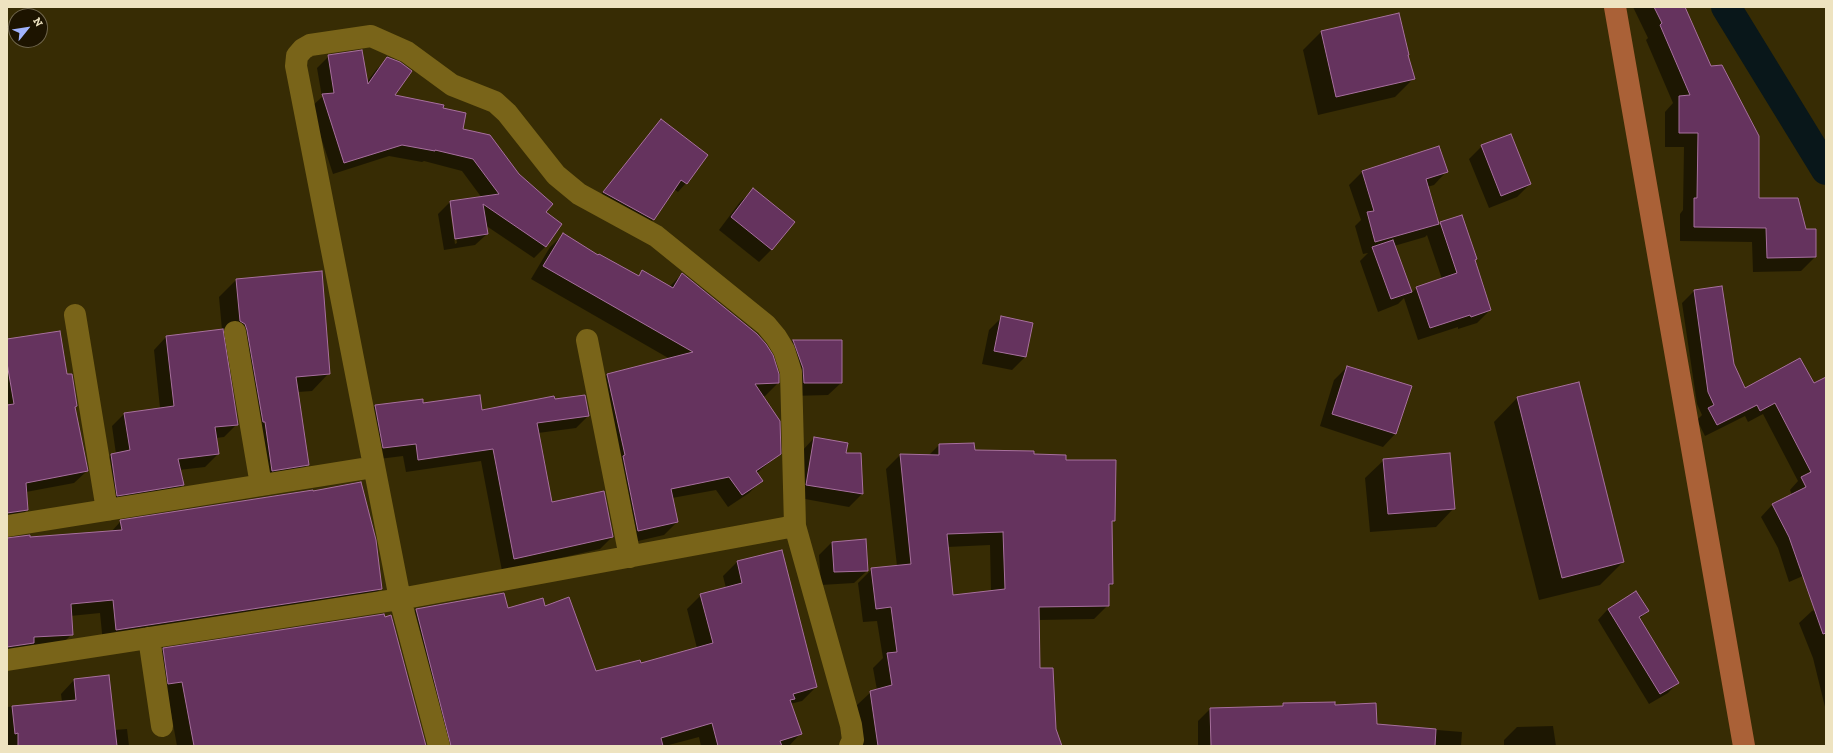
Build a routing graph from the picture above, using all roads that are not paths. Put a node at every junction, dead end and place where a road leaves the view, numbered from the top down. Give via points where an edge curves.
1 (1615, 7) edge
2 (75, 315) dead end
3 (235, 332) dead end
4 (587, 340) dead end
5 (374, 467) junction
6 (261, 485) junction
7 (107, 510) junction
8 (7, 526) edge
9 (795, 526) junction
10 (630, 557) junction
11 (400, 600) junction
12 (149, 638) junction
13 (7, 660) edge
14 (162, 726) dead end
15 (438, 746) edge
16 (850, 746) edge
17 (1744, 746) edge

1 - 17 main road
2 - 7 street
3 - 6 street
4 - 10 street
5 - 6 street
5 - 9 street via 296,66 297,56 310,45 371,36 407,52 452,85 495,102 507,113 556,175 579,194 656,236 766,325 784,350 791,372
5 - 11 street
6 - 7 street
7 - 8 street
9 - 10 street
9 - 16 street via 851,725 853,740
10 - 11 street
11 - 12 street
11 - 15 street
12 - 13 street
12 - 14 street

